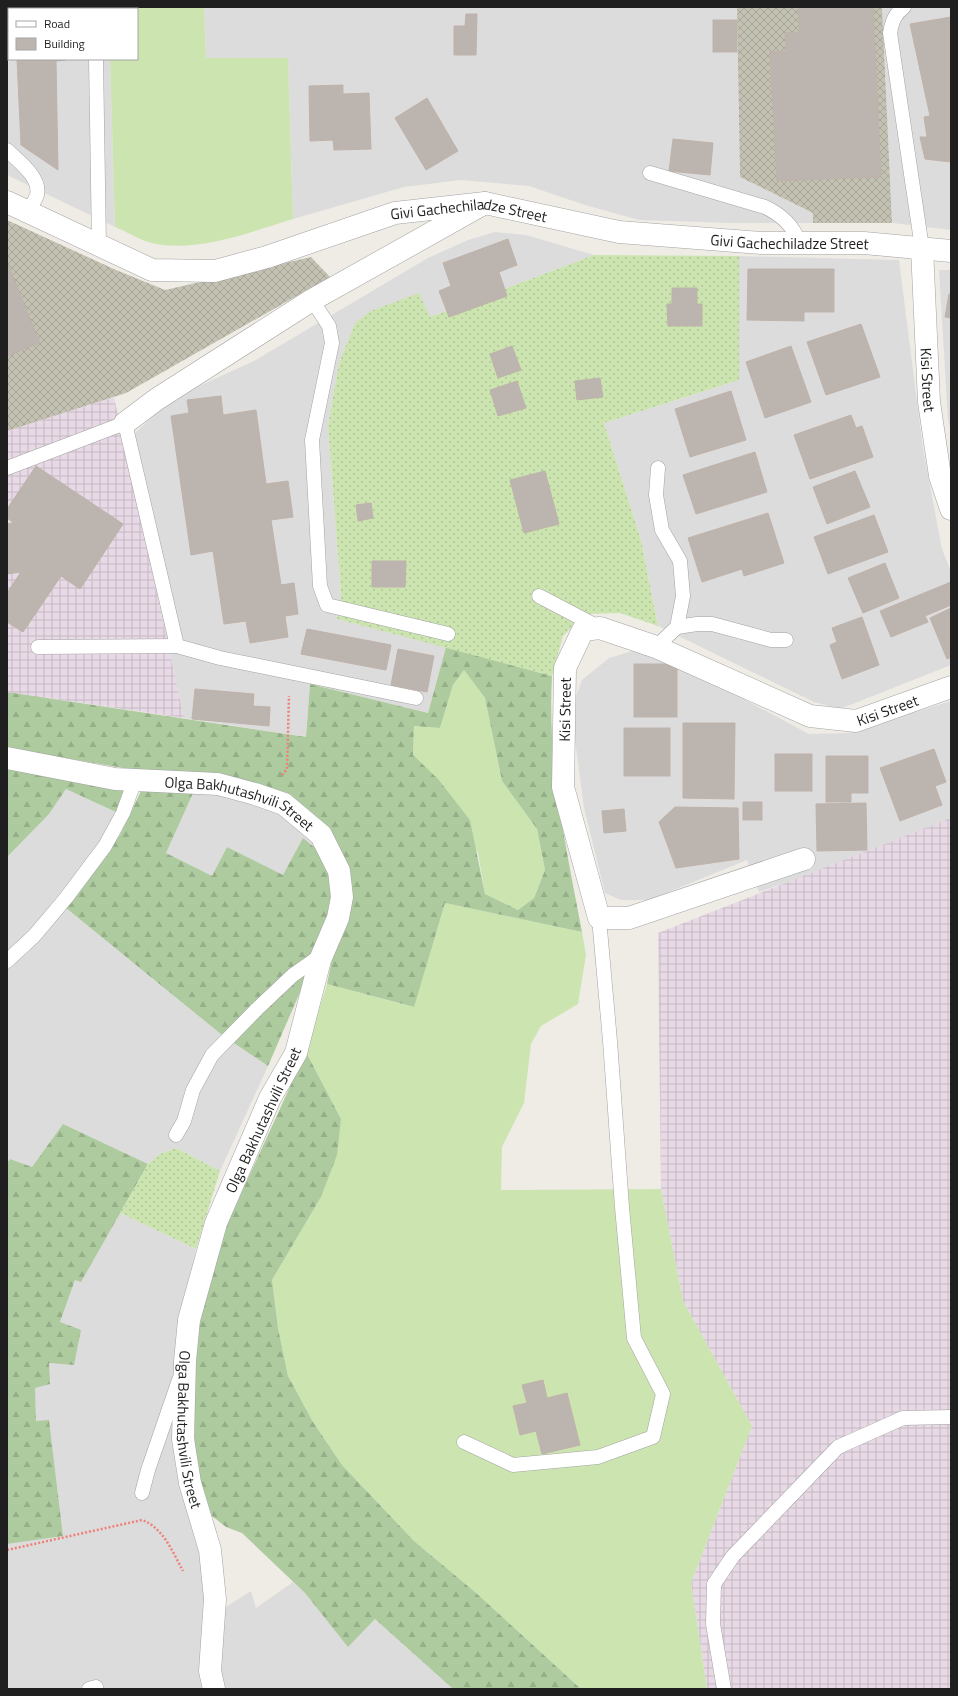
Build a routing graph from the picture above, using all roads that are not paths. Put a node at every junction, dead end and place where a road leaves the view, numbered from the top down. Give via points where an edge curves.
1 (904, 7) edge
2 (96, 60) edge
3 (7, 150) edge
4 (650, 173) dead end
5 (7, 202) edge
6 (485, 203) junction
7 (28, 212) junction
8 (799, 242) junction
9 (99, 245) junction
10 (922, 248) junction
11 (951, 251) edge
12 (312, 300) junction
13 (125, 423) junction
14 (7, 468) edge
15 (658, 468) dead end
16 (951, 509) edge
17 (539, 596) dead end
18 (676, 627) junction
19 (600, 628) junction
20 (448, 634) dead end
21 (786, 640) dead end
22 (177, 646) junction
23 (38, 647) dead end
24 (656, 647) junction
25 (951, 687) edge
26 (416, 698) dead end
27 (7, 758) edge
28 (135, 780) junction
29 (804, 859) dead end
30 (598, 918) junction
31 (323, 954) junction
32 (7, 961) edge
33 (176, 1135) dead end
34 (185, 1361) junction
35 (951, 1416) edge
36 (464, 1442) dead end
37 (142, 1494) dead end
38 (214, 1689) edge
39 (724, 1689) edge

1 - 10 lane via 892,21 890,33
2 - 9 lane
3 - 7 lane via 36,182 36,195
4 - 8 lane via 765,207 779,214 796,234
5 - 7 street, Givi Gachechiladze Street
6 - 8 street, Givi Gachechiladze Street via 619,232 761,243
6 - 9 street, Givi Gachechiladze Street via 395,213 267,257 215,271 152,270
6 - 12 street
7 - 9 street, Givi Gachechiladze Street
8 - 10 street, Givi Gachechiladze Street via 864,243
10 - 11 street, Givi Gachechiladze Street
10 - 16 street, Kisi Street via 929,402 940,476
12 - 13 street via 157,399
12 - 20 lane via 329,326 332,343 312,440 320,586 327,605
13 - 14 lane
13 - 22 lane
15 - 18 lane via 656,495 662,530 680,561 683,596
17 - 19 lane
18 - 21 lane via 712,624 771,640
18 - 24 lane
19 - 24 street, Kisi Street
19 - 30 street, Kisi Street via 583,630 565,668 563,788
22 - 23 lane
22 - 26 lane via 220,658
24 - 25 street, Kisi Street via 810,716 856,721
27 - 28 street, Olga Bakhutashvili Street via 115,779
28 - 31 street, Olga Bakhutashvili Street via 218,784 255,794 284,804 321,835 339,872 342,897 338,918
28 - 32 lane via 123,813 104,846 34,936
29 - 30 street via 629,918
30 - 36 lane via 634,1338 663,1394 653,1437 598,1457 513,1465
31 - 33 lane via 293,974 212,1055 193,1090 184,1121
31 - 34 street, Olga Bakhutashvili Street via 296,1053 270,1098 216,1223 190,1320
34 - 37 lane
34 - 38 street, Olga Bakhutashvili Street via 183,1439 190,1483 210,1550 214,1587 210,1671
35 - 39 lane via 903,1418 838,1447 733,1556 714,1584 713,1624

